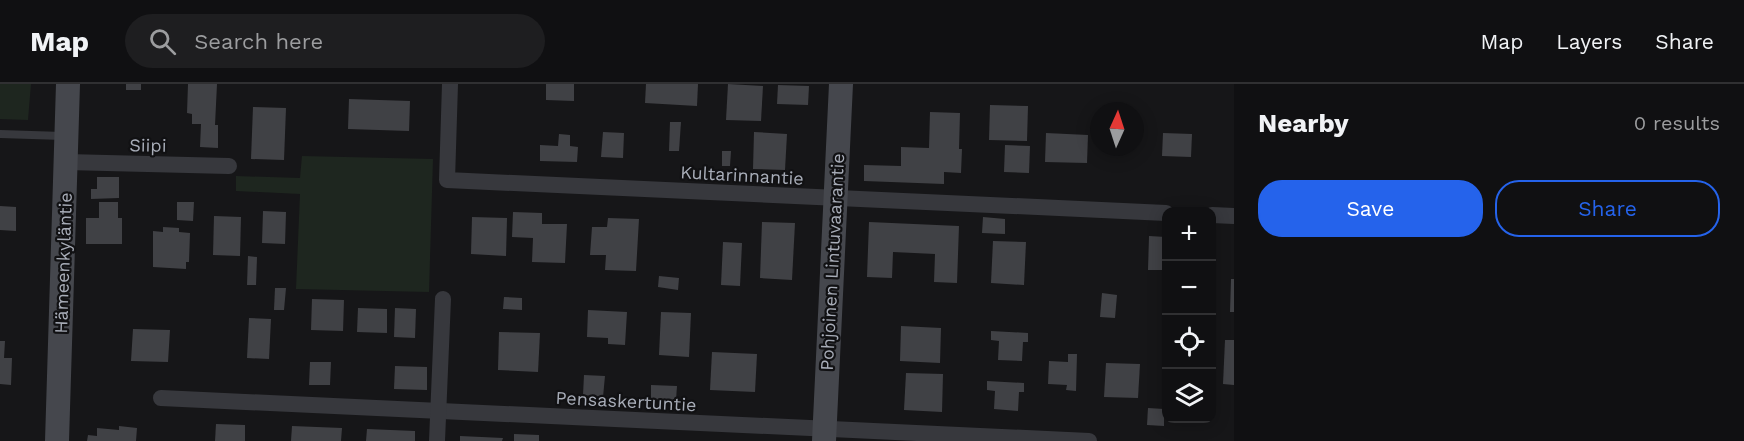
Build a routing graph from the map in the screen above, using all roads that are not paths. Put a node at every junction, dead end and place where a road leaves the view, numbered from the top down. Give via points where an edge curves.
1 (68, 84) edge
2 (450, 84) edge
3 (841, 84) edge
4 (0, 134) edge
5 (67, 136) junction
6 (66, 162) junction
7 (229, 166) dead end
8 (835, 199) junction
9 (1162, 213) edge
10 (1216, 215) edge
11 (1234, 216) edge
12 (443, 299) dead end
13 (161, 398) dead end
14 (438, 411) junction
15 (825, 435) edge
16 (57, 441) edge
17 (437, 441) edge
18 (1089, 441) edge

1 - 5 street, Hämeenkyläntie
2 - 8 street, Kultarinnantie via 447,180
3 - 8 street, Pohjoinen Lintuvaarantie
4 - 5 lane
5 - 6 street, Hämeenkyläntie
6 - 7 street, Siipi
6 - 16 street, Hämeenkyläntie
8 - 9 street, Kultarinnantie
8 - 15 street, Pohjoinen Lintuvaarantie
10 - 11 street
12 - 14 street
13 - 14 street, Pensaskertuntie
14 - 15 street, Pensaskertuntie
14 - 17 street
15 - 18 street, Pensaskertuntie

